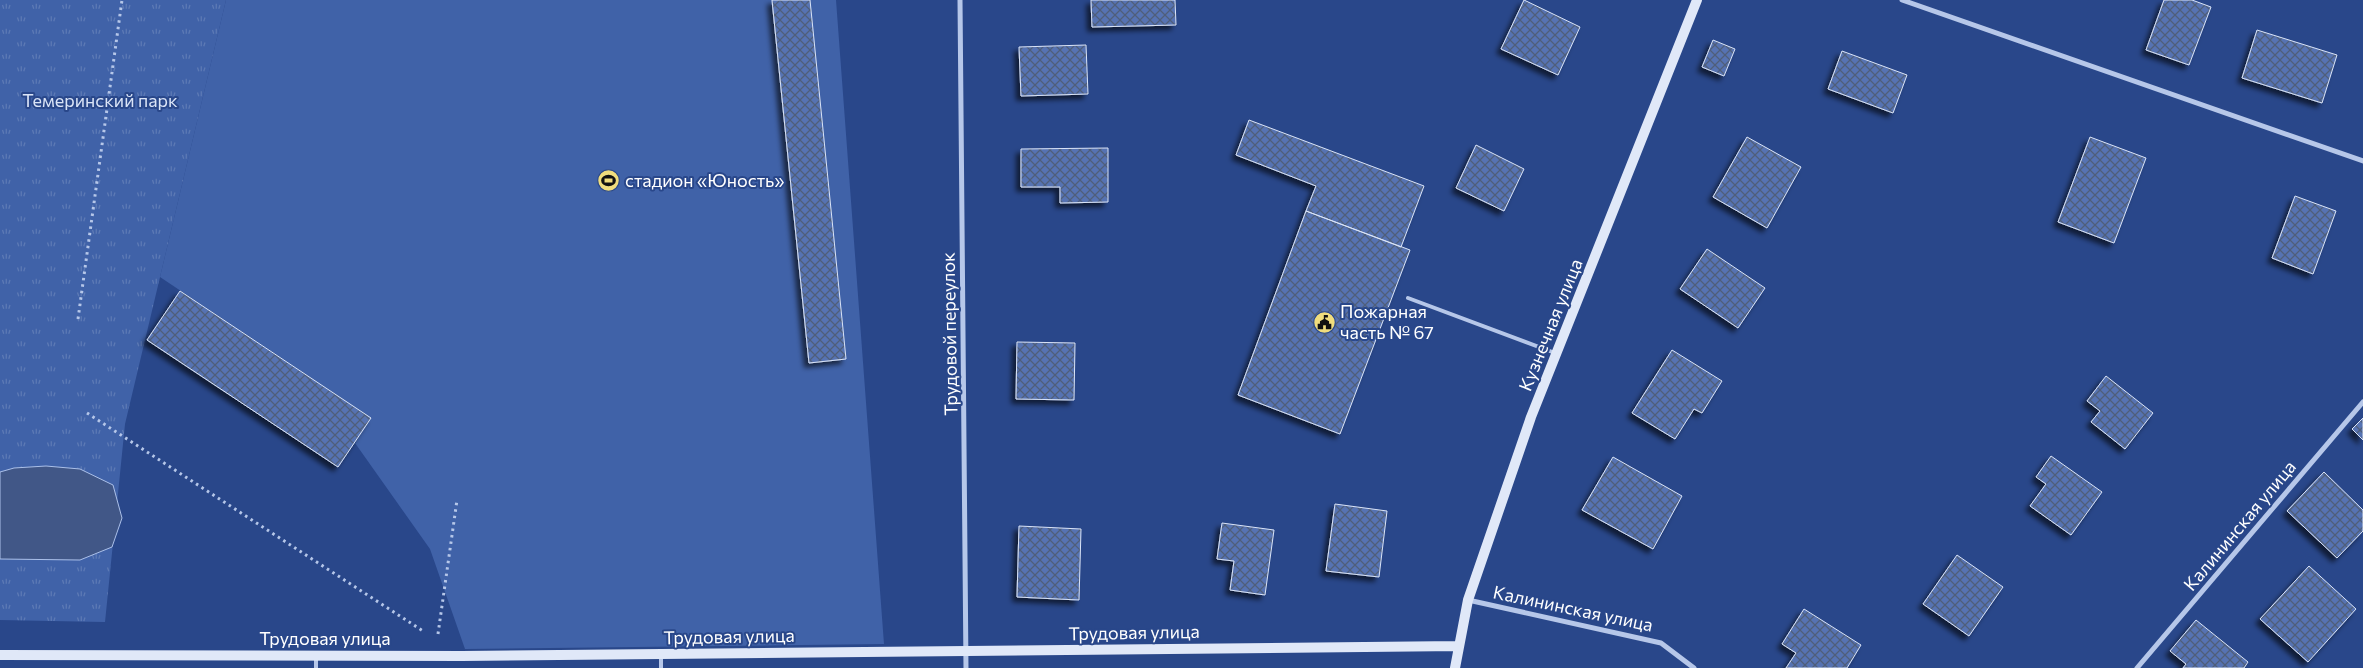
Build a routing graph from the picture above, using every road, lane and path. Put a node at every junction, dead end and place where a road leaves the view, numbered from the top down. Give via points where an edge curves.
1 (122, 0) edge
2 (960, 0) edge
3 (1698, 0) edge
4 (1902, 0) edge
5 (2363, 161) edge
6 (1408, 298) dead end
7 (78, 319) dead end
8 (1557, 354) junction
9 (2363, 402) edge
10 (87, 413) dead end
11 (457, 500) dead end
12 (1468, 600) junction
13 (428, 634) dead end
14 (1459, 646) junction
15 (966, 651) junction
16 (661, 654) junction
17 (0, 656) edge
18 (316, 656) junction
19 (462, 656) junction
20 (316, 668) edge
21 (661, 668) edge
22 (966, 668) edge
23 (1455, 668) edge
24 (1694, 668) edge
25 (2138, 668) edge

1 - 7 path
2 - 15 street, Трудовой переулок
3 - 8 street, Кузнечная улица
4 - 5 street
6 - 8 lane
8 - 12 street, Кузнечная улица via 1531,416
9 - 25 street, Калининская улица
10 - 13 path
11 - 19 path via 437,639
12 - 14 street, Кузнечная улица
12 - 24 street, Калининская улица via 1661,643
14 - 15 street, Трудовая улица
14 - 23 street, Кузнечная улица
15 - 16 street, Трудовая улица
15 - 22 street, Трудовой переулок
16 - 19 street, Трудовая улица
16 - 21 lane
17 - 18 street, Трудовая улица
18 - 19 street, Трудовая улица
18 - 20 lane

